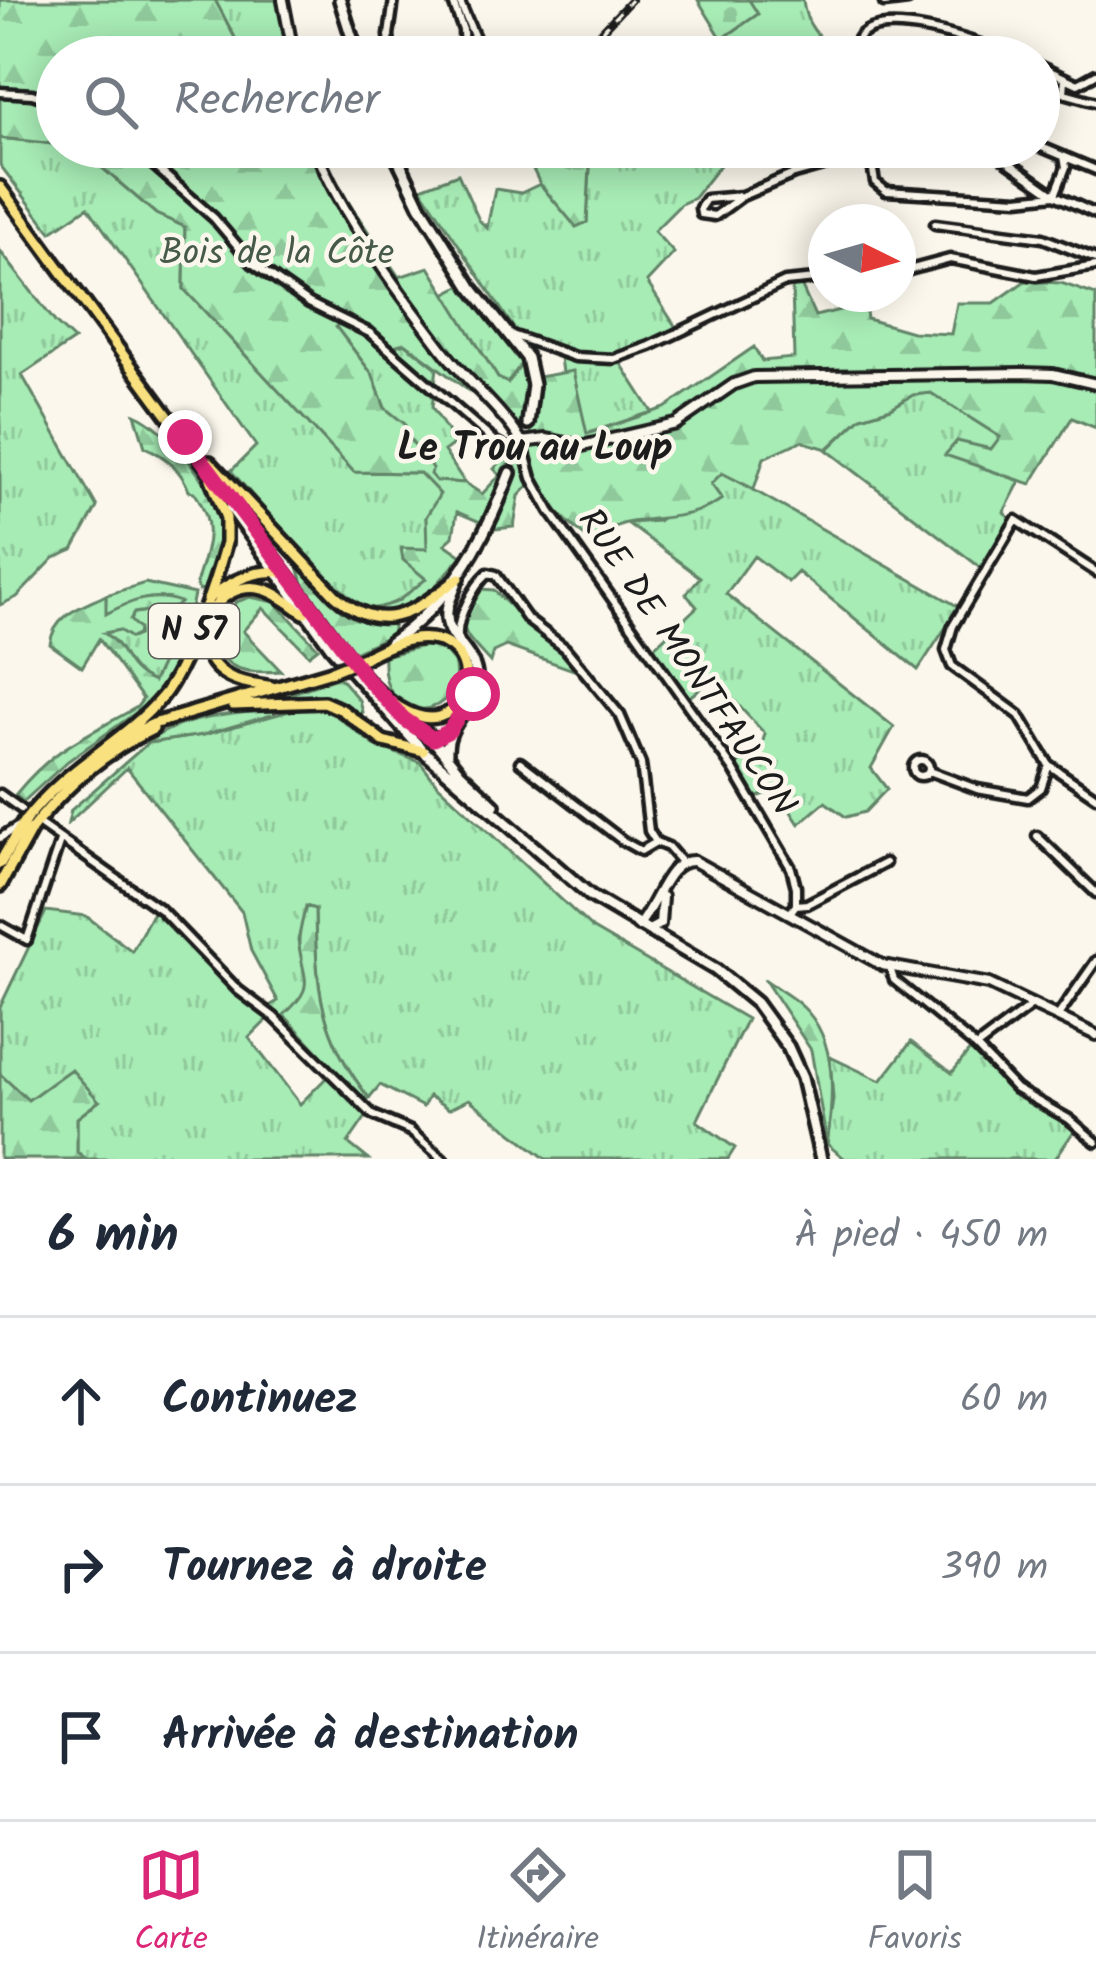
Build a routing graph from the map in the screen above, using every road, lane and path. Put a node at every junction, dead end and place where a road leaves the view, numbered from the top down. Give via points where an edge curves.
1 (283, 0) edge
2 (340, 0) edge
3 (394, 0) edge
4 (456, 0) edge
5 (908, 0) edge
6 (884, 3) dead end
7 (290, 36) edge
8 (351, 36) edge
9 (389, 36) edge
10 (463, 36) edge
11 (474, 36) edge
12 (857, 36) edge
13 (958, 36) edge
14 (1096, 74) edge
15 (1060, 76) edge
16 (1065, 79) junction
17 (0, 92) edge
18 (36, 95) edge
19 (1096, 102) edge
20 (1060, 155) edge
21 (1064, 157) junction
22 (157, 168) edge
23 (324, 168) edge
24 (401, 168) edge
25 (817, 168) edge
26 (872, 168) edge
27 (1017, 168) edge
28 (1096, 170) edge
29 (0, 187) edge
30 (1055, 195) junction
31 (742, 196) junction
32 (1096, 214) edge
33 (935, 224) dead end
34 (1096, 263) edge
35 (916, 268) edge
36 (808, 279) edge
37 (512, 335) junction
38 (540, 347) junction
39 (527, 358) junction
40 (1096, 385) edge
41 (163, 410) junction
42 (528, 423) tunnel mouth
43 (185, 437) junction
44 (523, 447) junction
45 (510, 472) tunnel mouth
46 (212, 481) junction
47 (279, 572) junction
48 (1096, 572) edge
49 (458, 578) junction
50 (206, 601) junction
51 (450, 602) junction
52 (464, 610) junction
53 (304, 613) junction
54 (458, 641) junction
55 (390, 644) junction
56 (277, 688) junction
57 (222, 704) junction
58 (394, 705) junction
59 (174, 719) junction
60 (449, 731) junction
61 (411, 739) junction
62 (433, 739) junction
63 (97, 751) junction
64 (423, 751) junction
65 (447, 753) junction
66 (520, 762) dead end
67 (1049, 765) junction
68 (929, 771) dead end
69 (0, 794) edge
70 (1096, 797) edge
71 (29, 822) junction
72 (1037, 836) dead end
73 (0, 838) edge
74 (61, 839) junction
75 (656, 842) junction
76 (531, 843) junction
77 (681, 862) junction
78 (885, 862) dead end
79 (0, 863) edge
80 (0, 885) edge
81 (663, 889) junction
82 (1096, 893) edge
83 (796, 904) junction
84 (790, 914) junction
85 (660, 924) junction
86 (0, 925) edge
87 (643, 928) junction
88 (684, 952) junction
89 (1096, 961) edge
90 (890, 968) junction
91 (1032, 1005) junction
92 (1057, 1017) junction
93 (1096, 1035) edge
94 (976, 1047) junction
95 (1096, 1142) edge
96 (443, 1159) edge
97 (821, 1159) edge

1 - 7 street
2 - 8 main road
3 - 9 street
4 - 10 street
4 - 11 street
5 - 6 street
12 - 13 street via 887,17
14 - 16 street via 1078,84
15 - 16 street
16 - 19 street via 1064,93
17 - 18 street
20 - 21 street
21 - 28 street
21 - 30 street
22 - 44 street via 252,263 362,327 494,441 514,452
23 - 44 street via 444,351
24 - 37 main road via 471,287
25 - 31 street
26 - 30 street via 886,191
27 - 30 street
29 - 41 main road, N 57
30 - 32 street
31 - 31 street via 706,199 701,214 715,216
33 - 34 street via 1043,238
34 - 35 street via 1036,276 950,259
36 - 38 street via 785,281 622,357 587,360
37 - 38 street
37 - 39 main road
38 - 39 street
39 - 42 main road
40 - 44 street via 1022,373 754,377 676,424 582,446 546,439
41 - 43 main road
41 - 46 main road, N 57
43 - 47 main road
43 - 49 main road via 359,612 406,614
44 - 83 street, RUE DE MONTFAUCON via 550,512 733,769 791,868
45 - 49 main road
46 - 47 main road
46 - 50 main road, N 57 via 227,535
47 - 50 main road via 234,582
47 - 53 main road
47 - 58 main road
48 - 67 street via 1016,520 952,626 946,650 952,666 1019,715
49 - 51 main road
49 - 55 main road
50 - 63 main road, N 57 via 166,693
51 - 52 street
51 - 54 main road via 447,619
52 - 54 street
52 - 75 street via 484,575 496,575 528,620 595,680 634,742
53 - 56 main road via 249,588 222,598 208,616 204,640 215,666
53 - 61 main road
54 - 60 main road via 473,661 476,685
55 - 56 main road, N 57, bridge
55 - 58 main road via 444,643 467,675 463,696 443,715 422,717
56 - 57 main road, N 57
57 - 59 main road, N 57
57 - 64 main road via 325,702 383,741
58 - 62 main road
59 - 63 main road, N 57
59 - 71 main road, N 57 via 84,774
60 - 62 main road
60 - 65 main road
61 - 62 main road
61 - 64 main road
62 - 65 main road
63 - 71 main road, N 57 via 58,783
64 - 76 main road
65 - 76 main road
66 - 75 street via 623,842 640,851
67 - 68 street via 1028,799
67 - 70 street
69 - 71 street
71 - 73 street
71 - 74 street
71 - 79 highway, N 57
71 - 80 highway, N 57
72 - 82 street
74 - 86 street via 27,940
74 - 96 street via 171,919 374,1115
75 - 77 street
76 - 87 main road
77 - 81 street
77 - 84 street via 709,868
78 - 83 street
81 - 85 street
81 - 87 street
83 - 84 street
84 - 90 street
85 - 87 street
85 - 88 street
87 - 88 main road
88 - 97 main road via 756,1004 788,1047
89 - 92 street
90 - 91 street via 989,984
90 - 94 street via 894,980
91 - 92 street
91 - 94 street
92 - 93 street
94 - 95 street via 1016,1089

